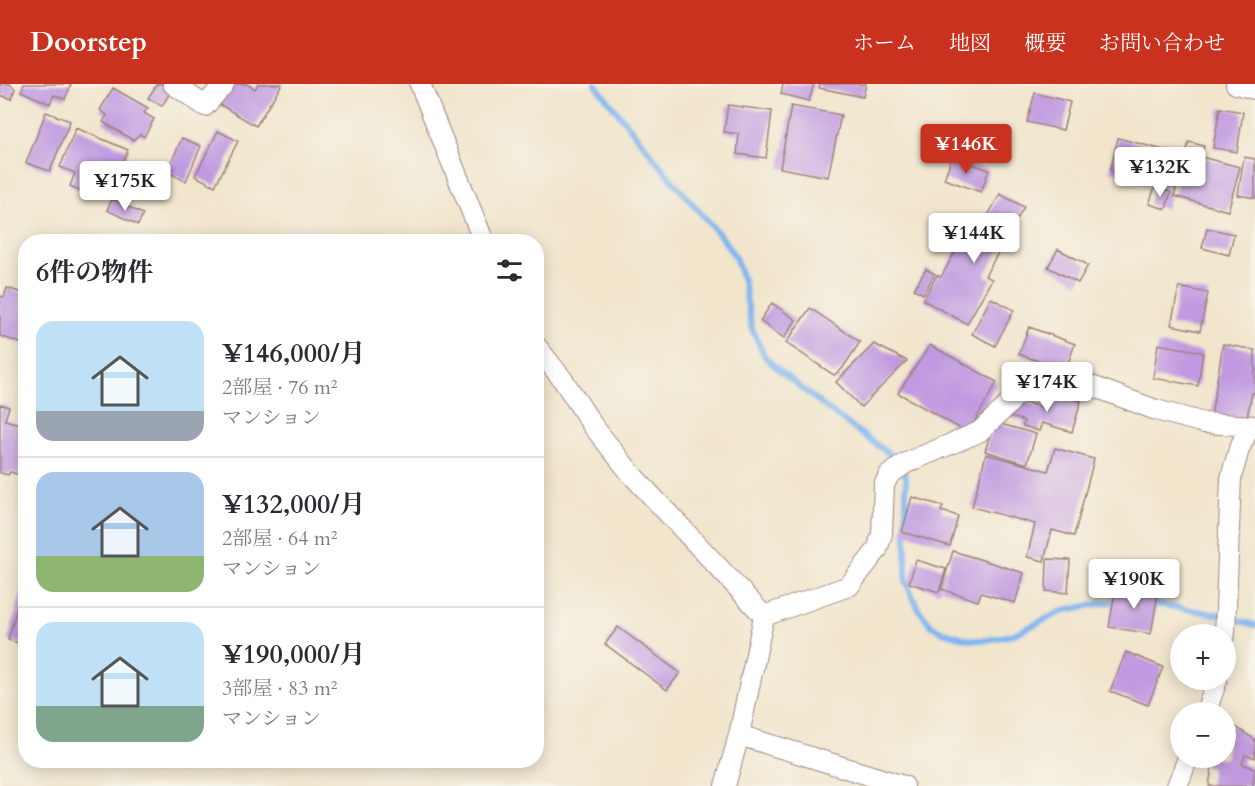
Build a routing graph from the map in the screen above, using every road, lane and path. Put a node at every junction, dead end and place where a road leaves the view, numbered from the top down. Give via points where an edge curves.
1 (173, 84) edge
2 (224, 84) edge
3 (420, 84) edge
4 (1236, 84) edge
5 (1255, 89) edge
6 (481, 234) edge
7 (544, 355) edge
8 (1253, 426) edge
9 (764, 616) junction
10 (1225, 624) edge
11 (739, 735) junction
12 (1184, 768) edge
13 (725, 786) edge
14 (904, 786) edge
15 (1177, 786) edge

1 - 2 street via 205,106
3 - 6 street
4 - 5 street
7 - 9 street via 633,476
8 - 9 street via 1195,420 1084,383 1034,381 979,432 906,463 889,475 884,485 882,534 877,550 849,586
8 - 10 street via 1239,449 1231,478
9 - 11 street
11 - 13 street
11 - 14 street
12 - 15 street

